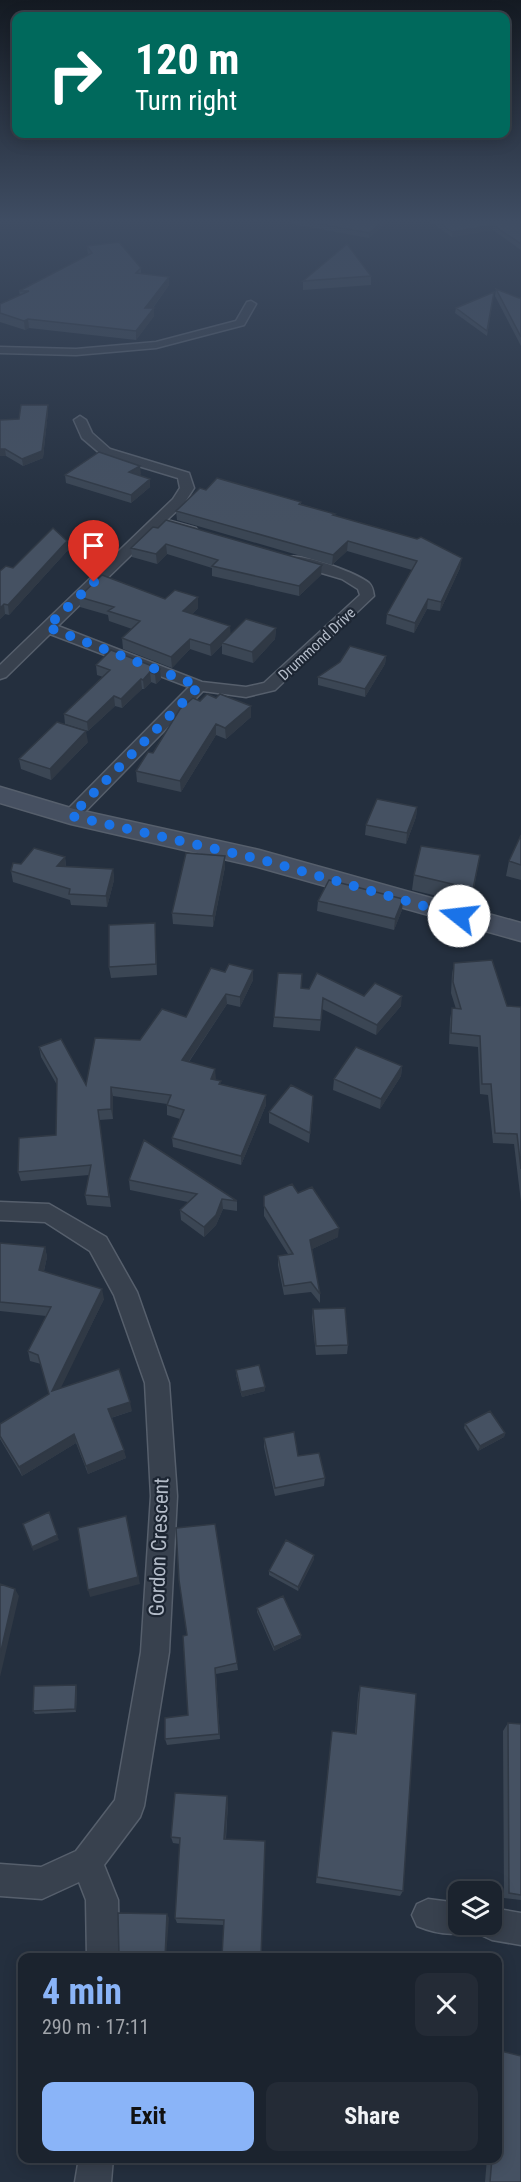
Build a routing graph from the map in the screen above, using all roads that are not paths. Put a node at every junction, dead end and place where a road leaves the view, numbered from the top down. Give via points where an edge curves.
1 (241, 322) edge
2 (0, 350) edge
3 (80, 420) dead end
4 (157, 521) junction
5 (210, 536) edge
6 (274, 554) edge
7 (47, 627) junction
8 (0, 674) edge
9 (199, 686) junction
10 (0, 795) edge
11 (71, 816) junction
12 (521, 932) edge
13 (0, 1211) edge
14 (87, 1862) junction
15 (0, 1880) edge
16 (428, 1915) dead end
17 (448, 1918) edge
18 (502, 1926) edge
19 (521, 1929) edge
20 (103, 1953) edge
21 (95, 2163) edge
22 (93, 2182) edge

1 - 2 street via 156,345 76,352
3 - 4 street via 86,435 106,452 184,476 188,488
4 - 5 street
4 - 7 street
6 - 9 street, Drummond Drive via 348,576 365,587 368,596 269,687 246,692
7 - 8 street
7 - 9 street, Drummond Drive
9 - 11 street
10 - 11 street
11 - 12 street via 259,859
13 - 14 street, Gordon Crescent via 49,1213 98,1244 125,1292 157,1383 164,1496 155,1652 129,1806
14 - 15 street, Gordon Crescent via 42,1883
14 - 20 street via 102,1900
16 - 17 street
18 - 19 street
21 - 22 street

